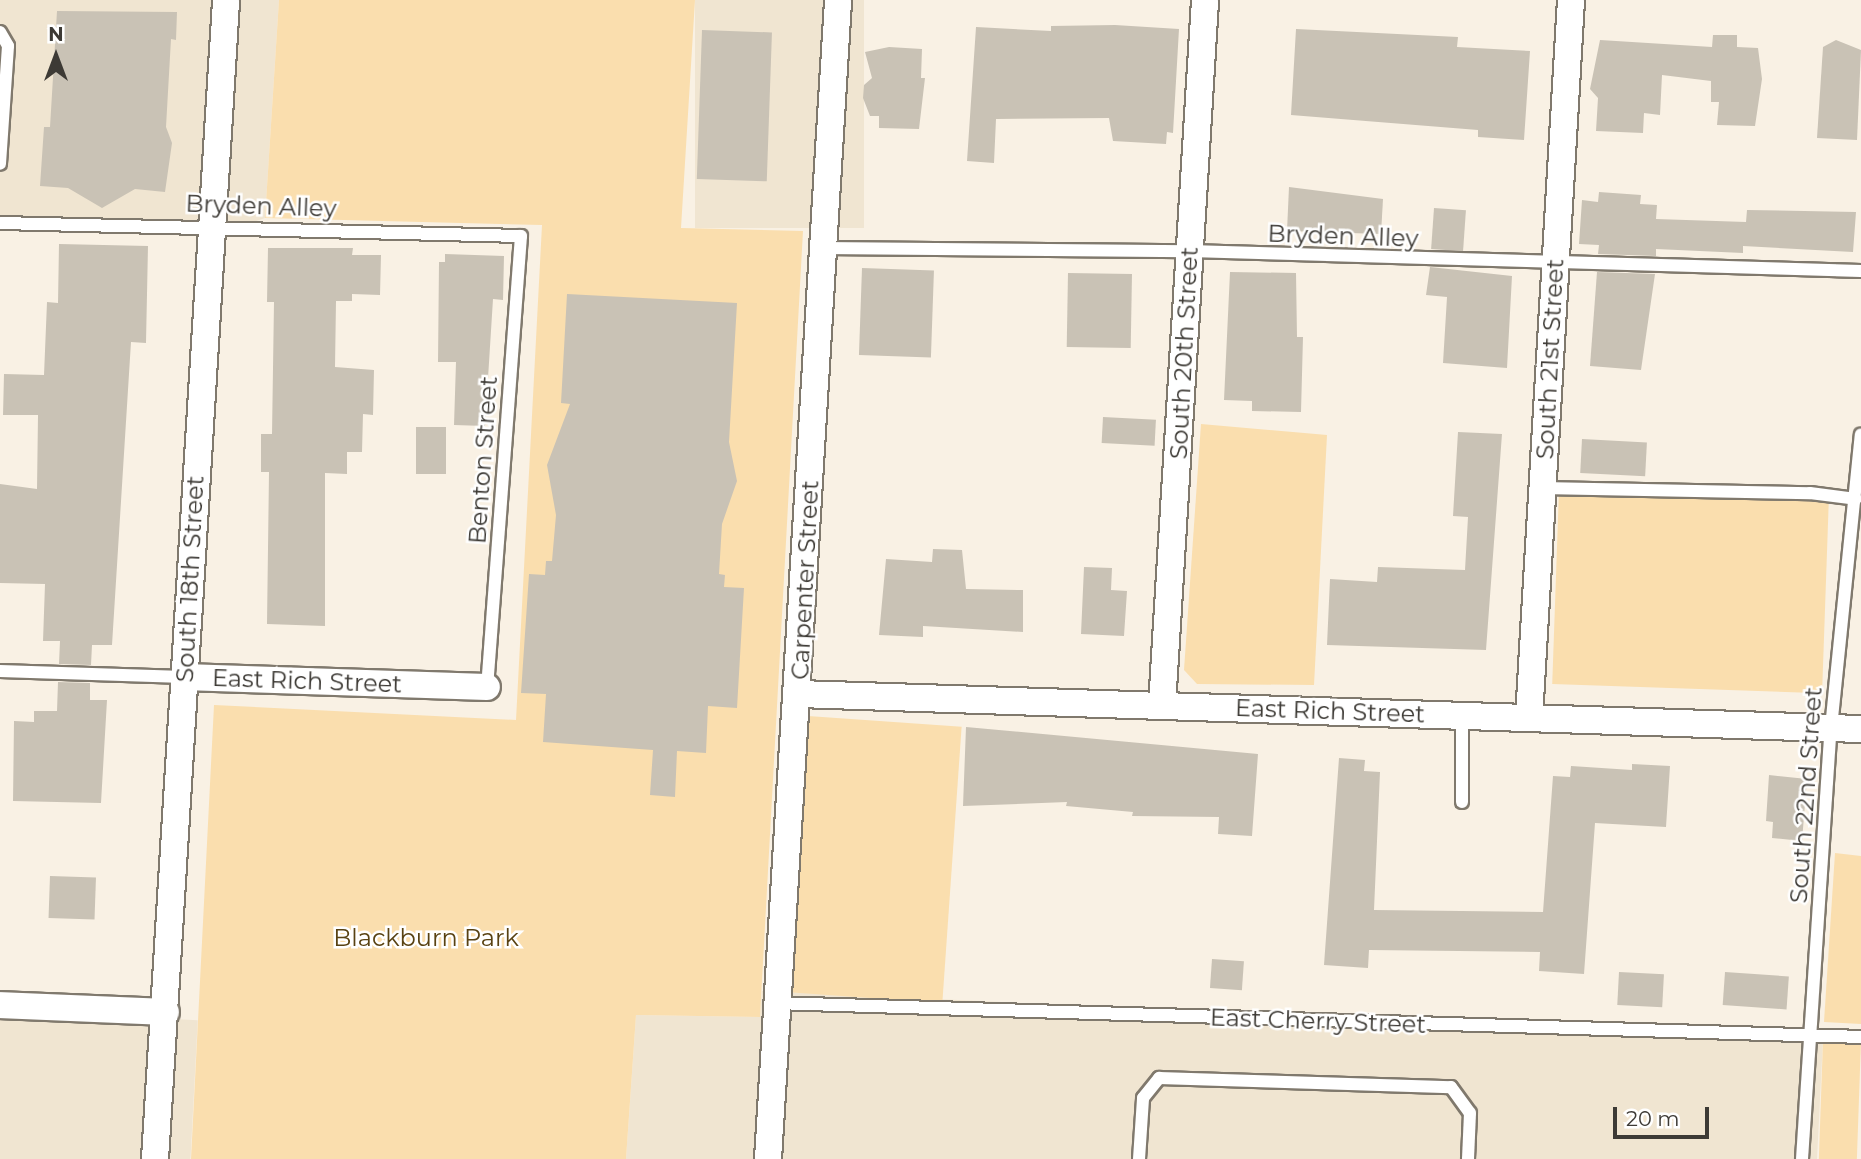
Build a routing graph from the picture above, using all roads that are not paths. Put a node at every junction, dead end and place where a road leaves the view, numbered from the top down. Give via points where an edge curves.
1 (226, 0) edge
2 (838, 0) edge
3 (1205, 0) edge
4 (1571, 0) edge
5 (0, 33) edge
6 (0, 164) edge
7 (0, 223) edge
8 (210, 225) junction
9 (521, 236) joint
10 (822, 248) junction
11 (1190, 251) junction
12 (1556, 266) junction
13 (1861, 271) edge
14 (1861, 435) edge
15 (1860, 471) edge
16 (1542, 488) junction
17 (1856, 499) junction
18 (0, 671) edge
19 (184, 677) junction
20 (488, 687) joint
21 (799, 694) junction
22 (1162, 706) junction
23 (1462, 716) junction
24 (1529, 718) junction
25 (1831, 728) junction
26 (1861, 729) edge
27 (1462, 802) dead end
28 (775, 1003) junction
29 (0, 1006) edge
30 (166, 1012) junction
31 (1810, 1036) junction
32 (1861, 1037) edge
33 (155, 1159) edge
34 (768, 1159) edge
35 (1139, 1159) edge
36 (1468, 1159) edge
37 (1802, 1159) edge

1 - 8 street, South 18th Street
2 - 10 street, Carpenter Street
3 - 11 street, South 20th Street
4 - 12 street, South 21st Street
5 - 6 lane via 8,46
7 - 8 lane, Bryden Alley
8 - 9 lane, Bryden Alley
8 - 19 street, South 18th Street
9 - 20 lane, Benton Street
10 - 11 lane, Bryden Alley
10 - 21 street, Carpenter Street
11 - 12 lane, Bryden Alley
11 - 22 street, South 20th Street
12 - 13 lane, Bryden Alley
12 - 16 street, South 21st Street
14 - 15 lane, South 22nd Street
15 - 17 lane, South 22nd Street
16 - 17 lane via 1810,493
16 - 24 street, South 21st Street
17 - 25 lane, South 22nd Street
18 - 19 lane, East Rich Street
19 - 20 street, East Rich Street
19 - 30 street, South 18th Street
21 - 22 street, East Rich Street
21 - 28 street, Carpenter Street
22 - 23 street, East Rich Street
23 - 24 street, East Rich Street
23 - 27 lane
24 - 25 street, East Rich Street
25 - 26 street, East Rich Street
25 - 31 lane, South 22nd Street
28 - 31 lane, East Cherry Street
28 - 34 street, Carpenter Street
29 - 30 street
30 - 33 street, South 18th Street
31 - 32 lane, East Cherry Street
31 - 37 lane, South 22nd Street
35 - 36 lane via 1143,1098 1159,1078 1451,1087 1470,1113

